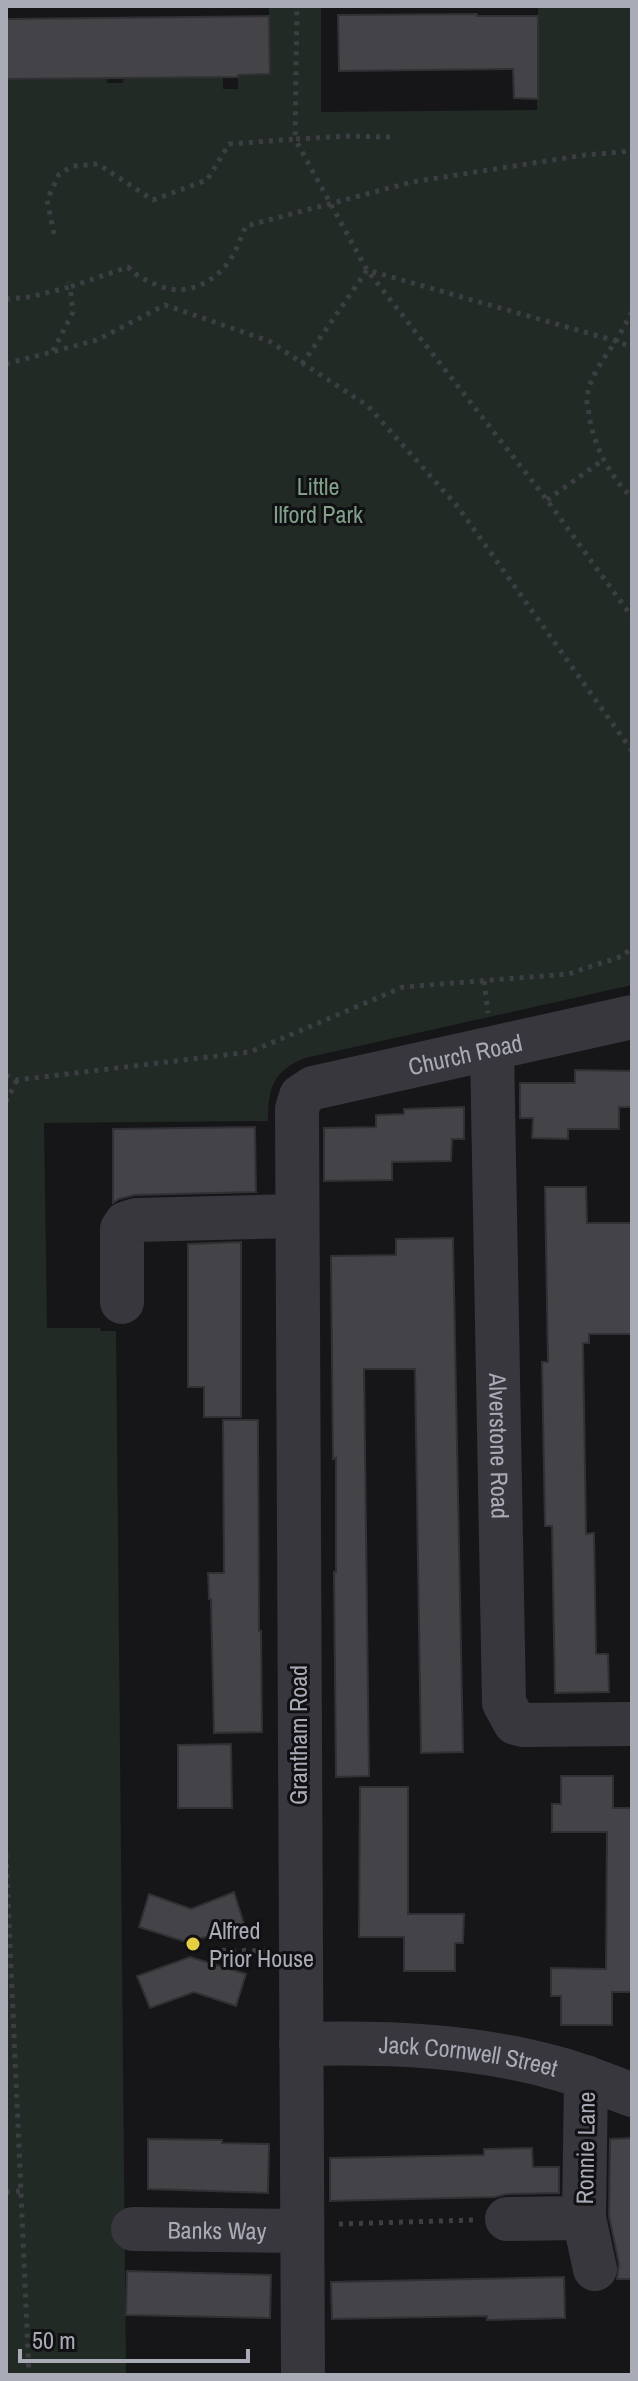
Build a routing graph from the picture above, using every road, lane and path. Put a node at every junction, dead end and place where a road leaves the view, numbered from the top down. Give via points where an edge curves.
1 (297, 6) edge
2 (390, 137) dead end
3 (295, 139) junction
4 (632, 151) edge
5 (331, 203) junction
6 (54, 234) dead end
7 (367, 270) junction
8 (69, 284) junction
9 (6, 299) edge
10 (632, 312) edge
11 (616, 341) junction
12 (632, 347) edge
13 (52, 352) junction
14 (6, 364) edge
15 (302, 364) junction
16 (603, 460) junction
17 (632, 498) edge
18 (547, 500) junction
19 (632, 617) edge
20 (632, 751) edge
21 (632, 947) edge
22 (484, 981) junction
23 (487, 1002) dead end
24 (632, 1017) edge
25 (492, 1050) junction
26 (6, 1075) edge
27 (17, 1080) junction
28 (301, 1096) joint
29 (6, 1102) edge
30 (296, 1216) junction
31 (122, 1302) dead end
32 (632, 1724) edge
33 (6, 1854) edge
34 (212, 1950) dead end
35 (299, 1951) junction
36 (301, 2044) junction
37 (586, 2077) junction
38 (632, 2095) edge
39 (20, 2191) junction
40 (6, 2192) edge
41 (584, 2218) junction
42 (507, 2219) joint
43 (302, 2228) junction
44 (133, 2229) dead end
45 (595, 2269) dead end
46 (29, 2375) edge
47 (303, 2375) edge

1 - 3 path
2 - 3 path
3 - 5 path
3 - 6 path via 229,144 207,180 153,200 98,164 73,166 59,174 47,200
4 - 5 path via 412,182
5 - 7 path
5 - 8 path via 246,226 216,277 192,289 169,290 128,267
7 - 11 path
7 - 15 path
7 - 18 path
8 - 9 path
8 - 13 path via 73,312
10 - 11 path
11 - 12 path
11 - 16 path via 596,370 587,399
13 - 14 path
13 - 15 path via 97,340 165,305 269,341
15 - 20 path via 368,406 458,507
16 - 17 path
16 - 18 path
18 - 19 path
21 - 22 path via 623,956 568,974
22 - 23 path
22 - 27 path via 403,987 250,1052
24 - 25 street, Church Road
25 - 28 street, Church Road via 313,1088
25 - 32 street, Alverstone Road via 504,1703 515,1723 523,1725
26 - 27 path
27 - 29 path
28 - 30 street, Grantham Road
30 - 31 street via 126,1223
30 - 35 street, Grantham Road
33 - 39 path
34 - 35 path
35 - 36 street, Grantham Road
36 - 37 street, Jack Cornwell Street via 459,2048
36 - 43 street, Grantham Road
37 - 38 street, Jack Cornwell Street
37 - 41 street, Ronnie Lane
39 - 40 path
39 - 46 path
41 - 42 street
41 - 45 street, Ronnie Lane
42 - 43 path
43 - 44 street, Banks Way
43 - 47 street, Grantham Road

